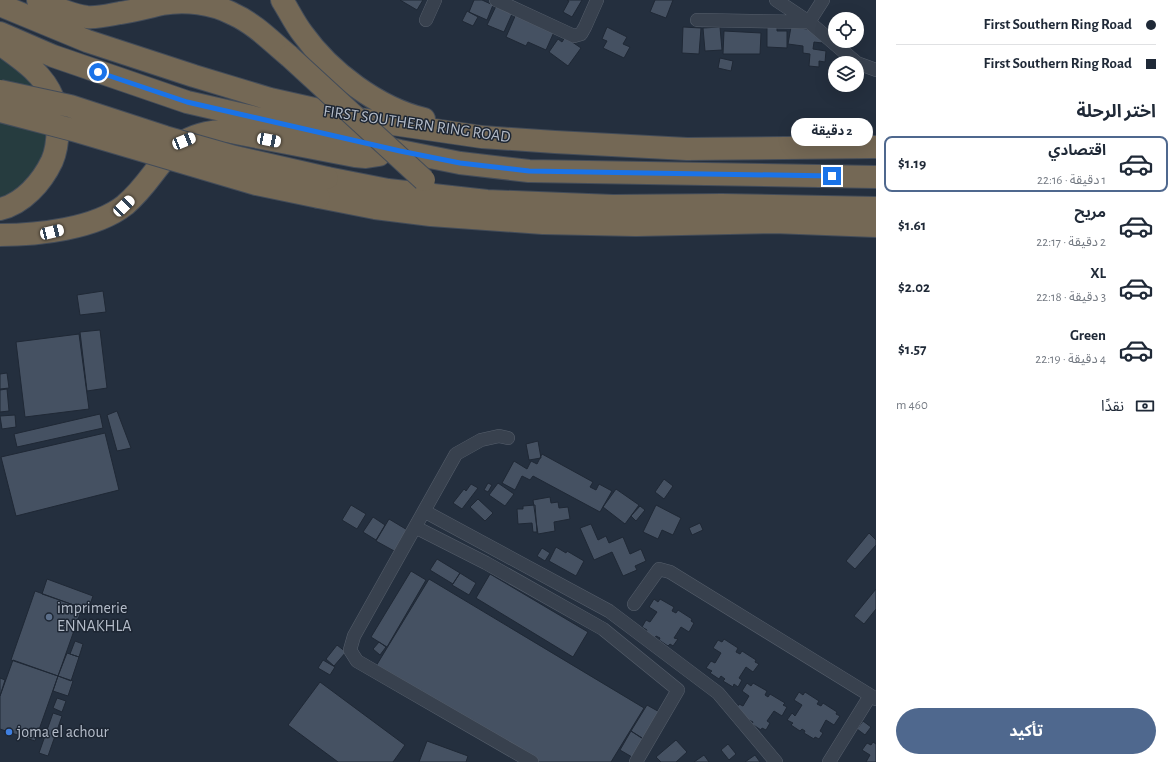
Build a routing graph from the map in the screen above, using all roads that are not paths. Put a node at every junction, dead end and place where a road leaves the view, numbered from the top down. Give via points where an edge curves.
1 (38, 0) edge
2 (55, 0) edge
3 (114, 0) edge
4 (234, 0) edge
5 (282, 0) edge
6 (435, 0) edge
7 (496, 0) edge
8 (597, 0) edge
9 (776, 0) edge
10 (823, 0) edge
11 (0, 5) edge
12 (426, 20) dead end
13 (697, 20) dead end
14 (809, 22) junction
15 (257, 28) junction
16 (0, 33) edge
17 (0, 44) edge
18 (849, 56) edge
19 (864, 66) edge
20 (876, 70) edge
21 (0, 91) edge
22 (0, 111) edge
23 (482, 137) junction
24 (876, 147) edge
25 (400, 151) junction
26 (876, 177) edge
27 (487, 201) junction
28 (876, 208) edge
29 (0, 209) edge
30 (876, 226) edge
31 (0, 235) edge
32 (508, 438) dead end
33 (424, 511) junction
34 (415, 527) junction
35 (634, 604) dead end
36 (873, 698) edge
37 (532, 762) edge
38 (636, 762) edge
39 (776, 762) edge
40 (829, 762) edge

1 - 15 highway via 88,17 142,10 161,4 213,6 232,13
2 - 3 highway via 92,4
4 - 15 highway
5 - 23 highway via 314,49 343,77 360,89 398,110 419,118 456,126
6 - 12 street
7 - 8 street via 574,36 583,31
9 - 14 street
10 - 14 street
11 - 23 highway, FIRST SOUTHERN RING ROAD via 87,41 270,99 359,119
13 - 14 street
14 - 18 street
15 - 27 highway, bridge via 424,180
16 - 25 highway, FIRST SOUTHERN RING ROAD via 53,56 187,102
17 - 29 highway via 24,60 43,80 54,99 58,120 57,142 52,160 38,185 19,202
19 - 20 street
21 - 27 highway, bridge via 70,106 235,157 327,178 388,190
22 - 30 highway, bridge via 256,184 375,208 543,223 636,225 774,222
23 - 24 highway, FIRST SOUTHERN RING ROAD via 687,149
25 - 26 highway, FIRST SOUTHERN RING ROAD via 460,163 529,171
25 - 31 highway via 356,156 226,131 198,135 173,149 138,193 124,206 106,216 52,232
27 - 28 highway via 613,206
32 - 33 street via 499,436 480,440 456,454
33 - 34 street
33 - 39 street via 609,611 718,693
34 - 37 street via 354,636 350,650 357,661
34 - 38 street via 486,563 603,629 678,690
35 - 36 street via 659,569 670,572
36 - 40 street

